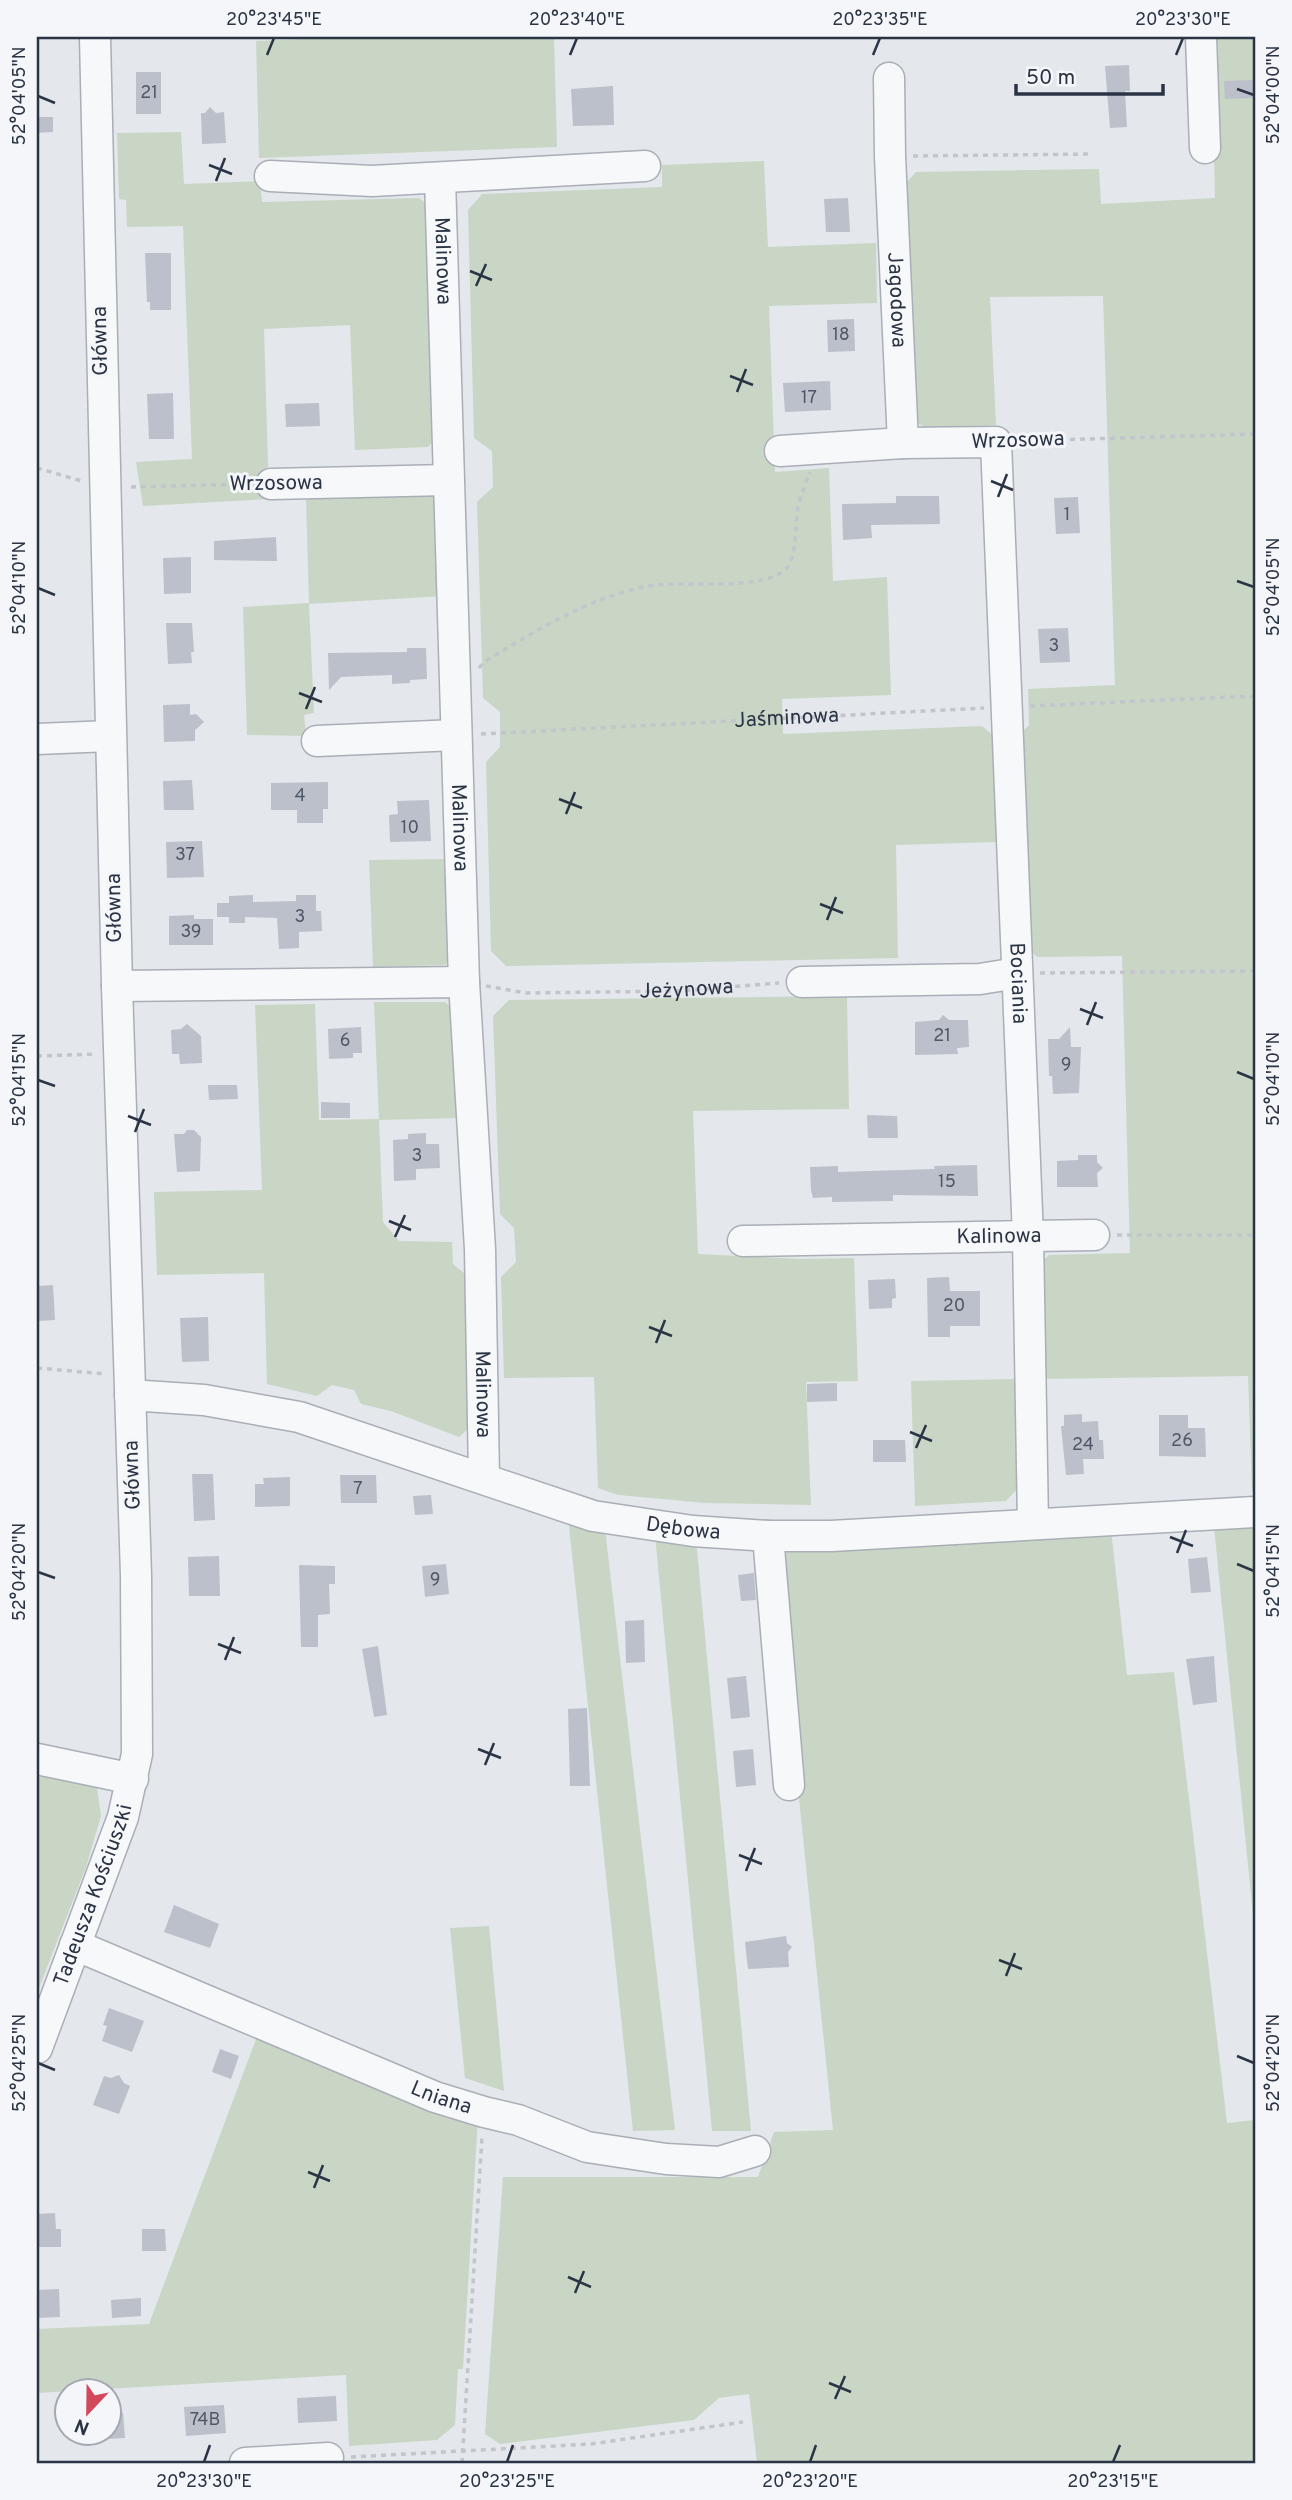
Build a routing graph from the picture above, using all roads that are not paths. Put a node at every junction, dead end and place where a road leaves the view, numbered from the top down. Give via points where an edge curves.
1 (95, 37) edge
2 (1201, 37) edge
3 (889, 78) dead end
4 (1205, 148) dead end
5 (645, 166) dead end
6 (271, 176) dead end
7 (440, 179) junction
8 (996, 442) joint
9 (902, 443) junction
10 (780, 451) dead end
11 (449, 480) junction
12 (271, 484) road end
13 (456, 735) junction
14 (110, 736) junction
15 (37, 739) edge
16 (317, 741) dead end
17 (1017, 973) junction
18 (464, 982) junction
19 (802, 982) road end
20 (117, 986) junction
21 (1094, 1236) road end
22 (1028, 1237) junction
23 (743, 1241) dead end
24 (130, 1391) junction
25 (484, 1478) junction
26 (1255, 1512) edge
27 (1033, 1524) junction
28 (768, 1536) junction
29 (37, 1759) edge
30 (133, 1779) junction
31 (789, 1785) dead end
32 (75, 1945) junction
33 (37, 2048) edge
34 (755, 2151) dead end
35 (328, 2458) road end
36 (246, 2463) edge

1 - 14 street, Główna
2 - 4 street
3 - 9 street, Jagodowa
5 - 7 street
6 - 7 street
7 - 11 street, Malinowa
8 - 9 street, Wrzosowa
8 - 17 street, Bociania
9 - 10 street, Wrzosowa
11 - 12 street, Wrzosowa
11 - 13 street, Malinowa
13 - 16 street
13 - 18 street, Malinowa
14 - 15 street
14 - 20 street, Główna
17 - 19 street via 980,979
17 - 22 street, Bociania
18 - 20 street
18 - 25 street, Malinowa via 480,1249
20 - 24 street, Główna
21 - 22 street, Kalinowa
22 - 23 street, Kalinowa
22 - 27 street, Bociania
24 - 25 street, Dębowa via 299,1417
24 - 30 street, Główna via 138,1670
25 - 28 street, Dębowa via 593,1516 693,1531
26 - 27 street, Dębowa
27 - 28 street, Dębowa
28 - 31 street
29 - 30 street
30 - 32 street, Tadeusza Kościuszki via 124,1816
32 - 33 street, Tadeusza Kościuszki
32 - 34 street, Lniana via 435,2097 518,2120 587,2147 719,2162
35 - 36 street

